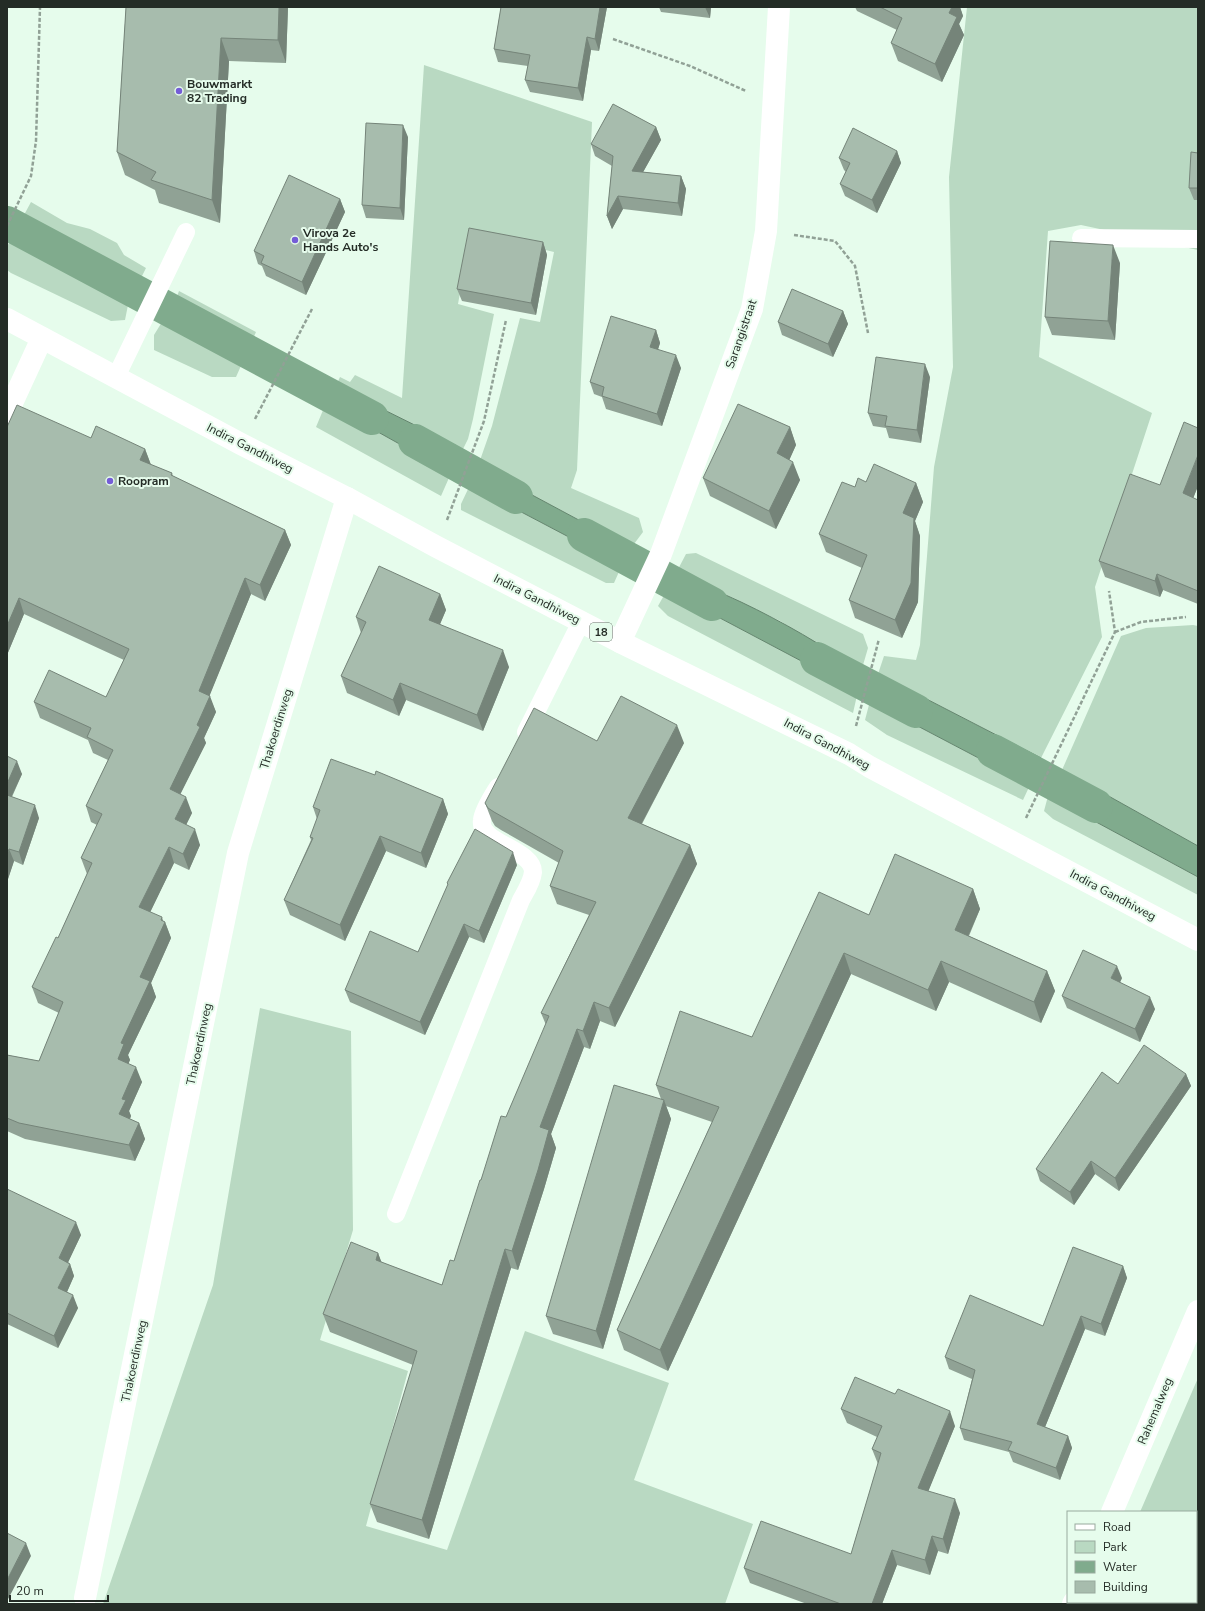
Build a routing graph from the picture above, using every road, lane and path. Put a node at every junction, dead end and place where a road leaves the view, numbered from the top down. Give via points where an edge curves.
1 (40, 7) edge
2 (779, 7) edge
3 (613, 39) dead end
4 (774, 95) junction
5 (7, 226) edge
6 (766, 231) junction
7 (186, 232) dead end
8 (1081, 238) dead end
9 (1198, 239) edge
10 (312, 310) dead end
11 (7, 319) edge
12 (506, 320) dead end
13 (868, 333) dead end
14 (42, 338) junction
15 (116, 377) junction
16 (7, 414) edge
17 (242, 444) junction
18 (347, 498) junction
19 (437, 547) junction
20 (1109, 591) dead end
21 (1186, 618) dead end
22 (581, 622) junction
23 (1115, 632) junction
24 (879, 639) dead end
25 (620, 642) junction
26 (516, 750) edge
27 (850, 754) junction
28 (506, 771) edge
29 (1014, 843) junction
30 (1198, 940) edge
31 (396, 1214) dead end
32 (1198, 1311) edge
33 (1112, 1511) edge
34 (85, 1598) dead end

1 - 5 path via 36,141 31,176
2 - 4 street, Sarangistraat
3 - 4 path via 690,66 754,95
4 - 6 street, Sarangistraat
6 - 13 path via 835,241 855,266
6 - 25 street, Sarangistraat via 752,309 661,554
7 - 15 lane
8 - 9 lane
10 - 17 path
11 - 14 street, Indira Gandhiweg / 18
12 - 19 path via 484,421
14 - 15 street, Indira Gandhiweg / 18
14 - 16 street
15 - 17 street, Indira Gandhiweg / 18
17 - 18 street, Indira Gandhiweg / 18
18 - 19 street, Indira Gandhiweg / 18
18 - 34 street, Thakoerdinweg via 238,854
19 - 22 street, Indira Gandhiweg / 18
20 - 23 path
21 - 23 path via 1141,622
22 - 25 street, Indira Gandhiweg / 18
22 - 26 lane
23 - 29 path
24 - 27 path
25 - 27 street, Indira Gandhiweg / 18
27 - 29 street, Indira Gandhiweg / 18
28 - 31 lane via 482,820 482,829 530,862 533,871 529,887 521,900
29 - 30 street, Indira Gandhiweg / 18
32 - 33 street, Rahemalweg

